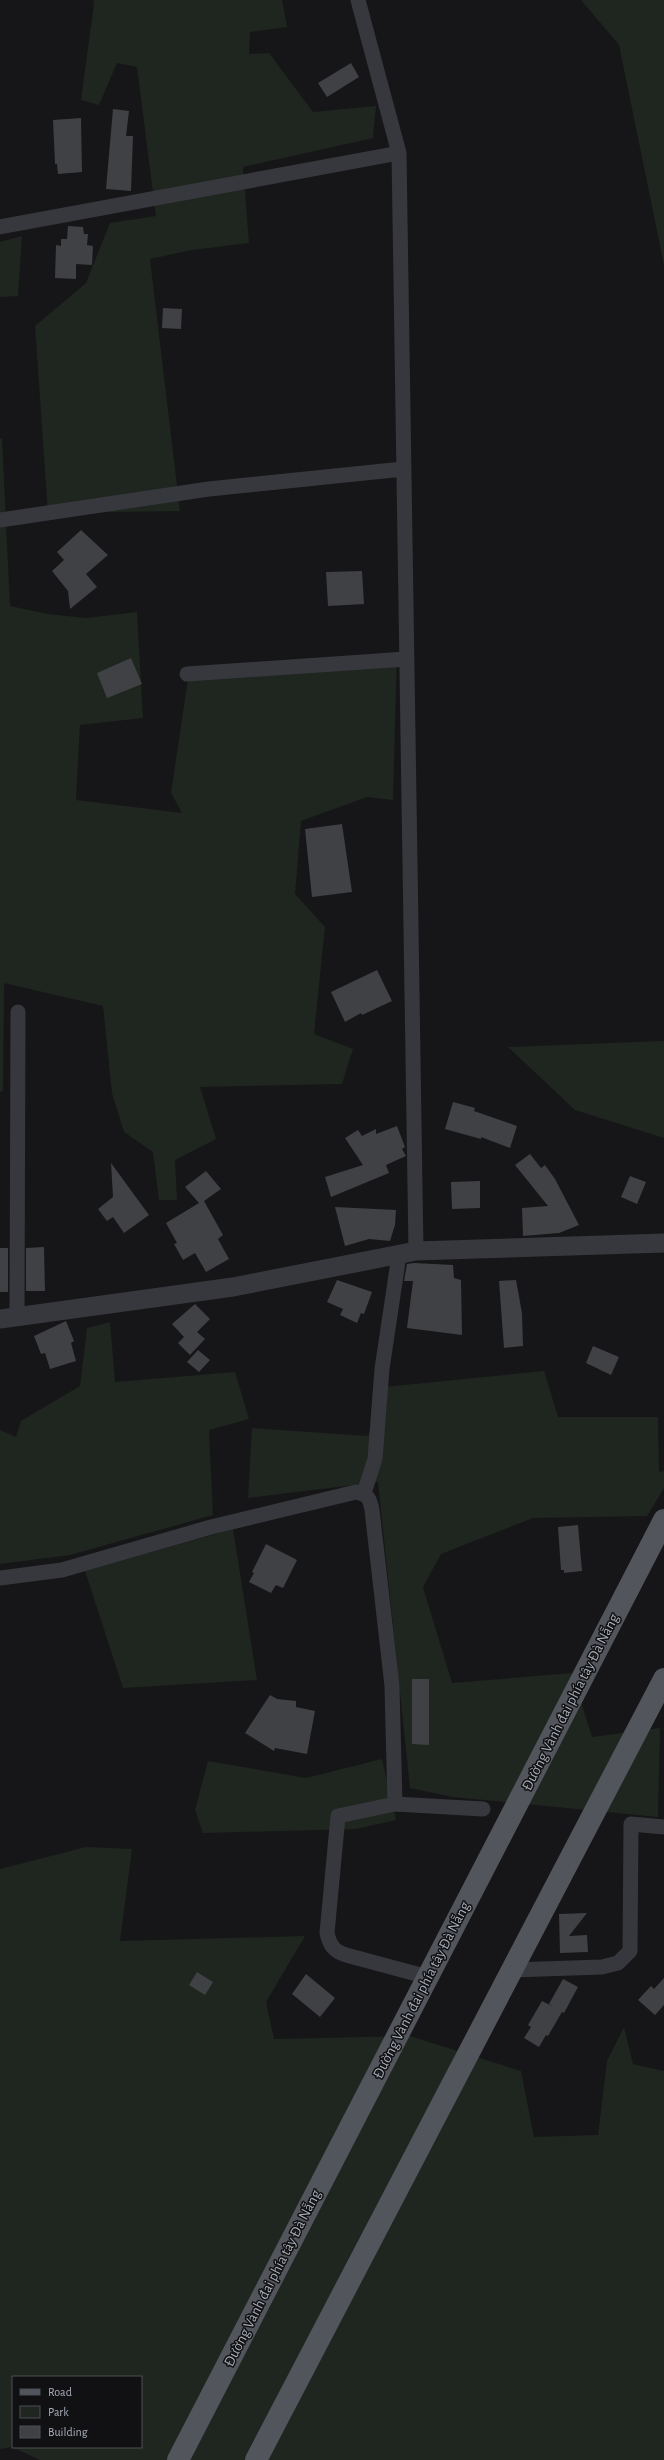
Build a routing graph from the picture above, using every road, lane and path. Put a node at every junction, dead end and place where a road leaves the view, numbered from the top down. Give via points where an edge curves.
1 (358, 0) edge
2 (399, 153) junction
3 (0, 228) edge
4 (402, 469) junction
5 (0, 520) edge
6 (406, 659) junction
7 (187, 674) dead end
8 (18, 1012) dead end
9 (664, 1243) edge
10 (408, 1253) junction
11 (8, 1317) edge
12 (364, 1493) junction
13 (664, 1520) edge
14 (0, 1578) edge
15 (664, 1679) edge
16 (395, 1804) junction
17 (483, 1809) dead end
18 (664, 1827) edge
19 (512, 1970) junction
20 (428, 1977) junction
21 (178, 2460) edge
22 (256, 2460) edge

1 - 2 street
2 - 3 street
2 - 4 street
4 - 5 street via 209,489
4 - 6 street
6 - 7 street
6 - 10 street
8 - 11 street
9 - 10 street
10 - 11 street via 233,1286
10 - 12 street via 382,1369 375,1459
12 - 14 street via 356,1492 211,1527 62,1570
12 - 16 street via 370,1499 372,1510 392,1686
13 - 20 main road, Đường Vành đai phía tây Đà Nẵng
15 - 19 main road
16 - 17 street
16 - 20 street via 338,1816 327,1933 334,1951
18 - 19 street via 631,1824 630,1951 618,1962 602,1967
19 - 22 main road
20 - 21 main road, Đường Vành đai phía tây Đà Nẵng

